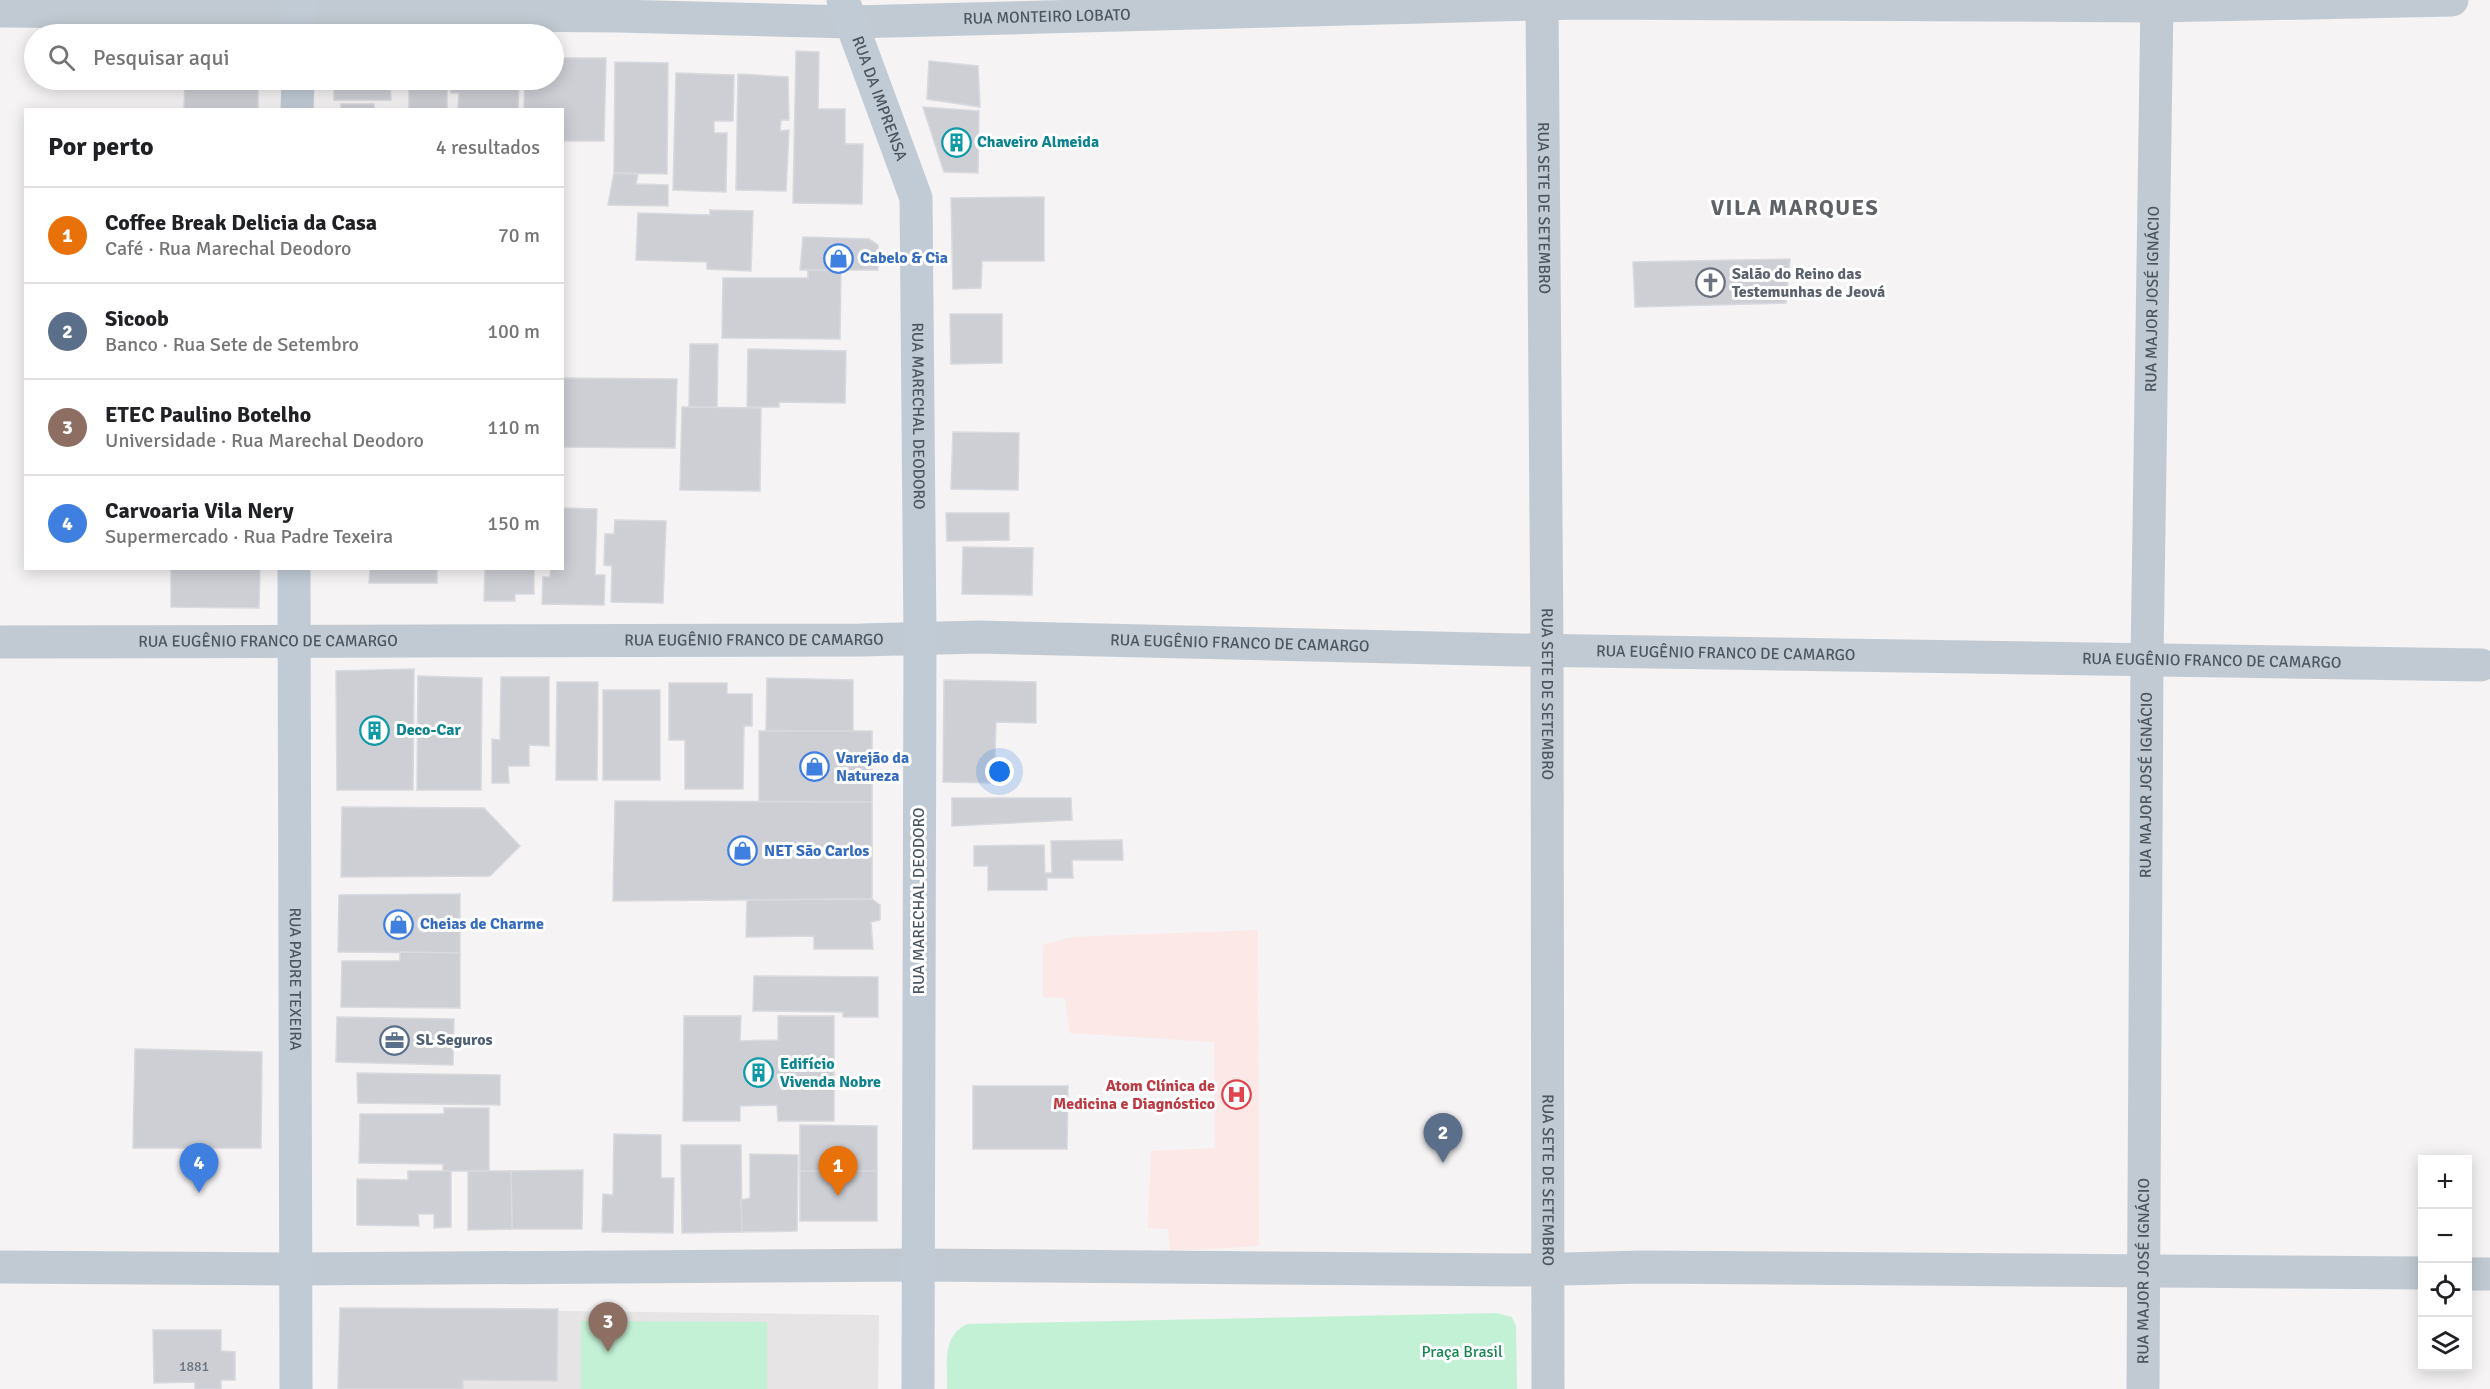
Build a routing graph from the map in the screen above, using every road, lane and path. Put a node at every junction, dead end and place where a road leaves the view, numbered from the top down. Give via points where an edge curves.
1 (2452, 0) edge
2 (1542, 2) edge
3 (2157, 3) edge
4 (0, 10) edge
5 (848, 11) edge
6 (298, 16) edge
7 (298, 90) edge
8 (297, 108) edge
9 (916, 198) joint
10 (294, 570) edge
11 (920, 638) junction
12 (0, 642) edge
13 (293, 642) junction
14 (1547, 650) junction
15 (2147, 660) junction
16 (2481, 665) dead end
17 (918, 1265) junction
18 (0, 1267) edge
19 (1546, 1268) junction
20 (296, 1269) junction
21 (2144, 1272) junction
22 (2418, 1274) edge
23 (2472, 1274) edge
24 (2490, 1274) edge
25 (296, 1389) edge
26 (918, 1389) edge
27 (1548, 1389) edge
28 (2143, 1389) edge

1 - 3 street, RUA MONTEIRO LOBATO
2 - 3 street, RUA MONTEIRO LOBATO
2 - 5 street, RUA MONTEIRO LOBATO
2 - 14 street, RUA SETE DE SETEMBRO
3 - 15 street, RUA MAJOR JOSÉ IGNÁCIO
4 - 6 street, RUA MONTEIRO LOBATO
5 - 6 street, RUA MONTEIRO LOBATO
5 - 9 main road, RUA DA IMPRENSA
7 - 8 main road
9 - 11 main road, RUA MARECHAL DEODORO
10 - 13 main road, RUA PADRE TEXEIRA
11 - 13 street, RUA EUGÊNIO FRANCO DE CAMARGO
11 - 14 street, RUA EUGÊNIO FRANCO DE CAMARGO
11 - 17 main road, RUA MARECHAL DEODORO
12 - 13 street, RUA EUGÊNIO FRANCO DE CAMARGO
13 - 20 main road, RUA PADRE TEXEIRA
14 - 15 street, RUA EUGÊNIO FRANCO DE CAMARGO
14 - 19 street, RUA SETE DE SETEMBRO
15 - 16 street, RUA EUGÊNIO FRANCO DE CAMARGO
15 - 21 street, RUA MAJOR JOSÉ IGNÁCIO
17 - 19 street
17 - 20 street
17 - 26 main road, RUA MARECHAL DEODORO
18 - 20 street
19 - 21 street
19 - 27 street, RUA SETE DE SETEMBRO
20 - 25 main road, RUA PADRE TEXEIRA
21 - 22 street
21 - 28 street, RUA MAJOR JOSÉ IGNÁCIO
23 - 24 street

